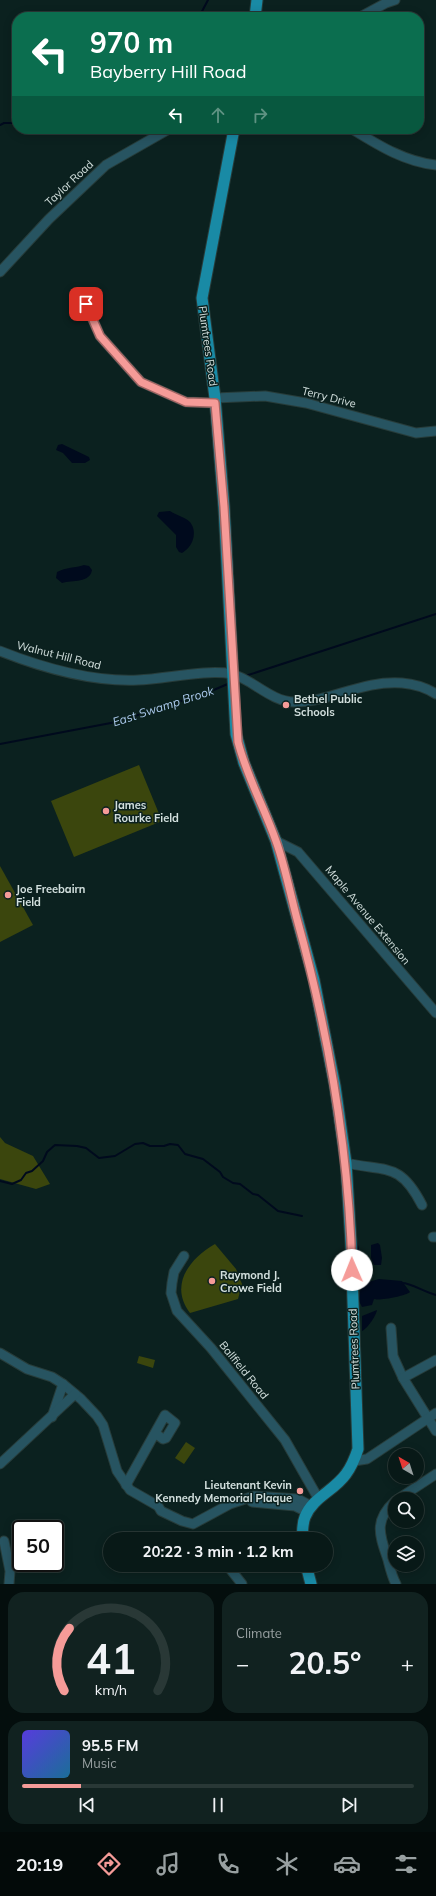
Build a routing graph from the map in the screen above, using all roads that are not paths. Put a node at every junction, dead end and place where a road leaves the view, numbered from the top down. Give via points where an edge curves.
1 (258, 0) edge
2 (395, 0) edge
3 (256, 12) edge
4 (369, 12) edge
5 (160, 134) edge
6 (233, 134) edge
7 (360, 134) edge
8 (436, 165) edge
9 (0, 272) edge
10 (86, 304) dead end
11 (215, 400) junction
12 (436, 431) edge
13 (0, 651) edge
14 (234, 676) junction
15 (436, 694) edge
16 (276, 841) junction
17 (436, 1013) edge
18 (346, 1163) junction
19 (422, 1205) dead end
20 (184, 1256) dead end
21 (392, 1328) dead end
22 (0, 1353) edge
23 (436, 1360) edge
24 (403, 1378) junction
25 (63, 1384) junction
26 (75, 1394) junction
27 (436, 1413) edge
28 (51, 1418) junction
29 (428, 1418) junction
30 (436, 1431) edge
31 (155, 1433) dead end
32 (1, 1461) edge
33 (354, 1461) junction
34 (436, 1474) edge
35 (126, 1485) junction
36 (409, 1492) edge
37 (312, 1505) junction
38 (388, 1508) edge
39 (303, 1532) edge
40 (4, 1541) dead end
41 (233, 1572) edge
42 (308, 1572) edge
43 (9, 1584) edge
44 (242, 1584) edge
45 (311, 1584) edge
46 (396, 1584) edge

1 - 3 main road
2 - 4 street
5 - 9 street, Taylor Road via 106,165 49,219
6 - 11 main road, Plumtrees Road via 202,298
7 - 8 street via 401,156
10 - 11 street, Terry Drive via 100,336 141,382 186,402
11 - 12 street, Terry Drive via 265,396 306,403 416,433
11 - 14 main road, Plumtrees Road
13 - 14 street, Walnut Hill Road via 66,672 108,679 136,680 217,673
14 - 15 street via 274,696 293,702 316,699 371,684 392,682 421,686
14 - 16 main road, Plumtrees Road via 236,734 241,755
16 - 17 street, Maple Avenue Extension via 298,852
16 - 18 main road, Plumtrees Road via 314,980 335,1086
18 - 19 street via 389,1170 402,1176 413,1187
18 - 33 main road, Plumtrees Road via 358,1449
20 - 37 street, Ballfield Road via 174,1272 172,1283 171,1293 177,1311 211,1348 285,1440
21 - 24 street via 393,1356
22 - 25 street via 27,1369 52,1377
23 - 24 street
24 - 29 street
25 - 26 street
25 - 28 street
26 - 28 street
26 - 35 street via 103,1425 117,1471
27 - 29 street
28 - 32 street
29 - 30 street
29 - 33 street via 367,1459
31 - 35 street
33 - 37 main road via 346,1476
34 - 36 street
35 - 37 street via 135,1494 158,1506 161,1511 188,1524 230,1504 254,1496 298,1499
37 - 39 main road via 304,1520
38 - 46 street via 381,1521 379,1533
40 - 43 street via 10,1571
41 - 44 street
42 - 45 main road

